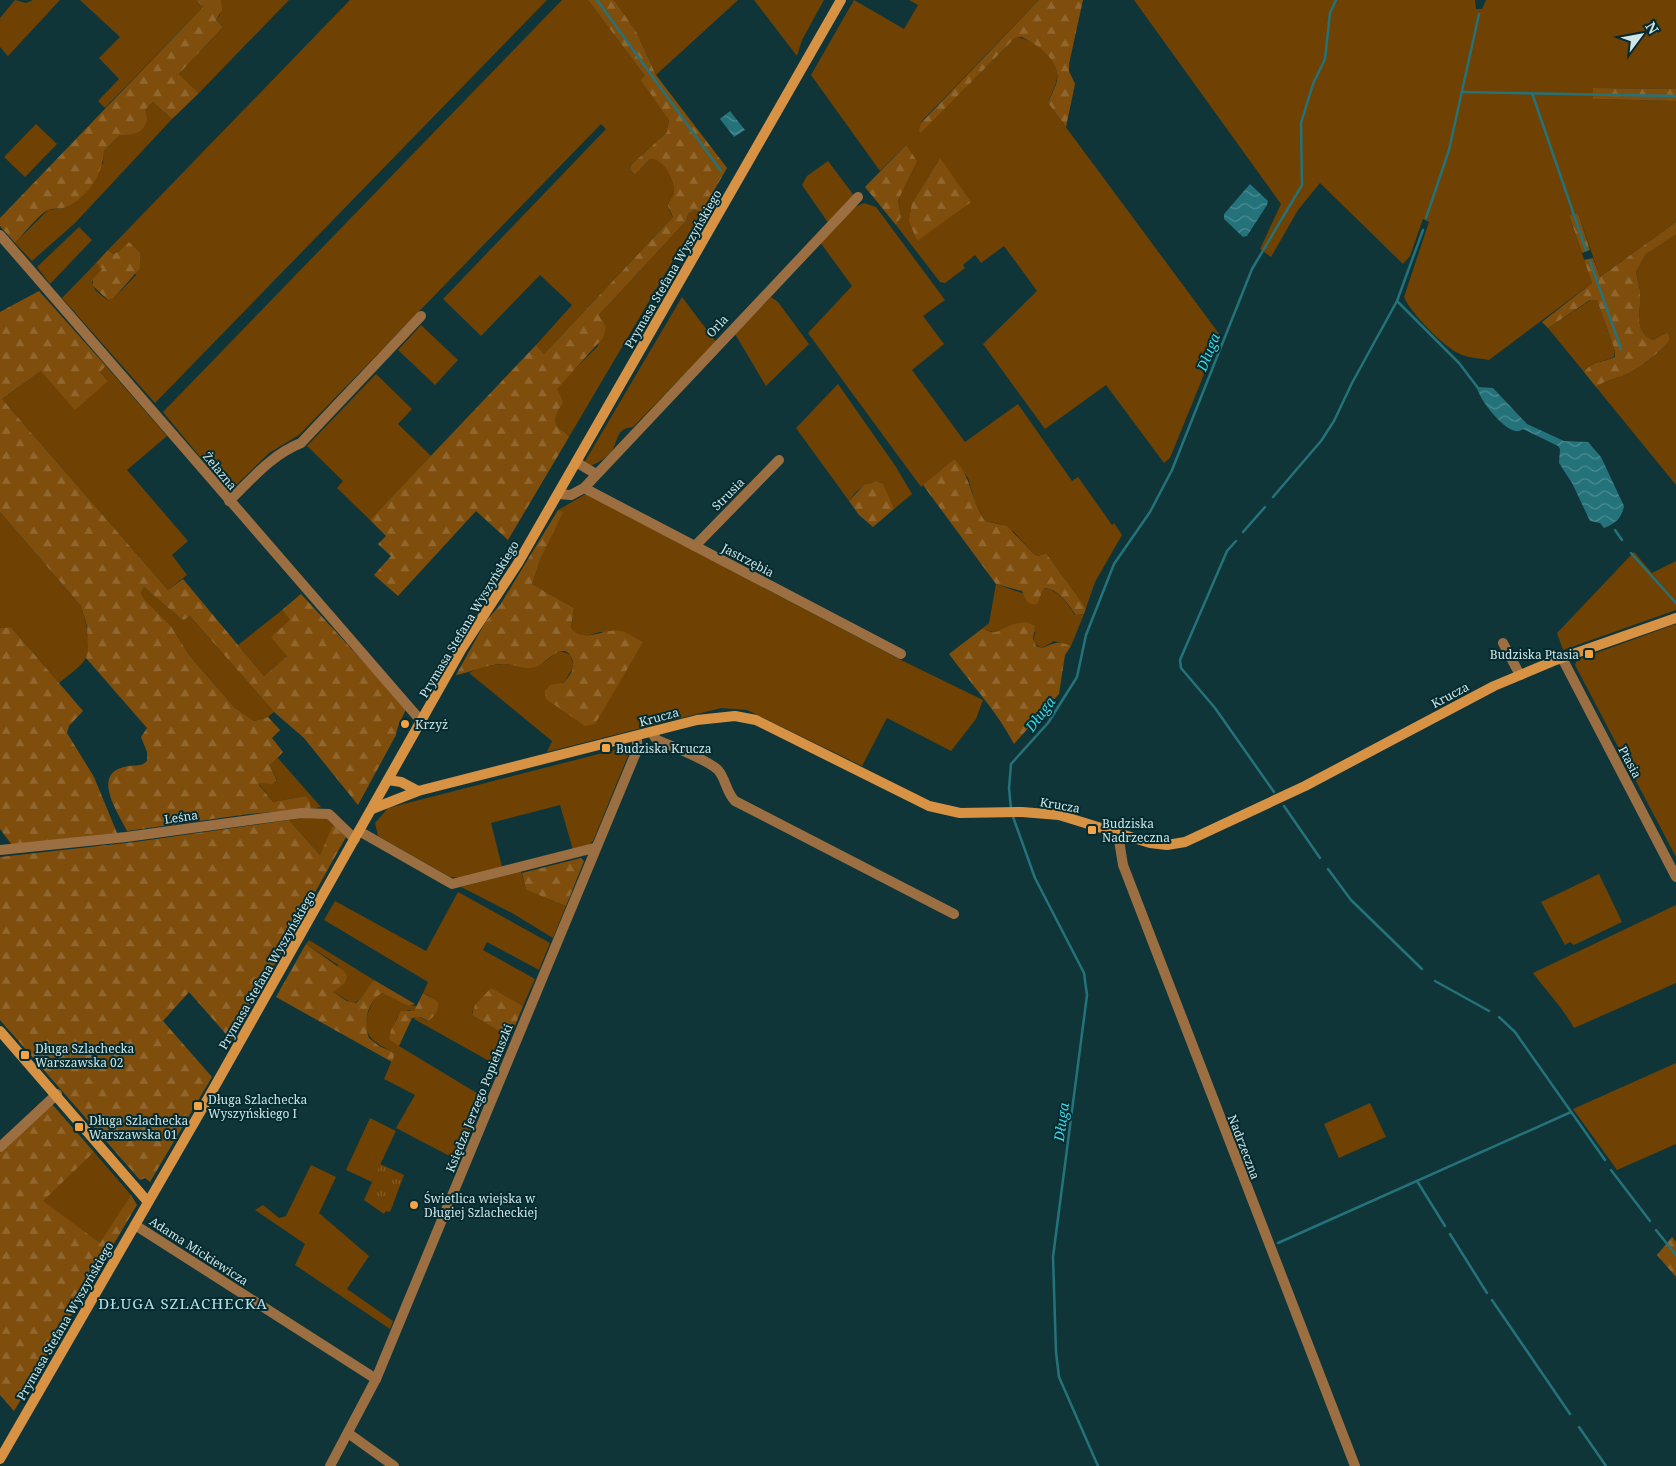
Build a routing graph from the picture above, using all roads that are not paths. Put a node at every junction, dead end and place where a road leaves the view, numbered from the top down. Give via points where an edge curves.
1 (841, 0) edge
2 (858, 197) dead end
3 (0, 235) edge
4 (4, 247) edge
5 (421, 316) dead end
6 (779, 460) dead end
7 (576, 462) junction
8 (596, 474) junction
9 (584, 488) junction
10 (558, 494) junction
11 (229, 501) junction
12 (694, 546) junction
13 (1676, 618) edge
14 (1504, 643) dead end
15 (901, 654) dead end
16 (1562, 658) junction
17 (1520, 675) junction
18 (422, 722) junction
19 (651, 732) junction
20 (637, 736) junction
21 (388, 780) junction
22 (418, 791) junction
23 (405, 796) junction
24 (372, 809) junction
25 (1118, 834) junction
26 (357, 835) junction
27 (594, 848) junction
28 (0, 850) edge
29 (1676, 876) edge
30 (954, 914) dead end
31 (0, 1031) edge
32 (56, 1094) junction
33 (0, 1147) edge
34 (148, 1202) junction
35 (135, 1225) junction
36 (376, 1379) junction
37 (348, 1433) junction
38 (0, 1459) edge
39 (330, 1466) edge
40 (394, 1466) edge
41 (1355, 1466) edge

1 - 7 street, Prymasa Stefana Wyszyńskiego
2 - 8 street, Orla
3 - 4 street, Żelazna
4 - 11 street, Żelazna
5 - 11 street via 301,443 269,460
6 - 12 street, Strusia
7 - 8 street
7 - 10 street, Prymasa Stefana Wyszyńskiego
8 - 9 street, Orla
9 - 10 street via 570,494
9 - 12 street, Jastrzębia
10 - 18 street, Prymasa Stefana Wyszyńskiego via 461,650
11 - 18 street, Żelazna
12 - 15 street, Jastrzębia
13 - 16 street, Krucza
14 - 17 street
16 - 17 street, Krucza
16 - 29 street, Ptasia
17 - 25 street, Krucza via 1195,839 1167,845
18 - 21 street, Prymasa Stefana Wyszyńskiego
19 - 20 street, Krucza
19 - 25 street, Krucza via 708,718 744,716 775,728 930,806 955,813 1059,815
19 - 30 street via 657,740 715,767 735,801
20 - 22 street, Krucza
20 - 27 street, Księdza Jerzego Popiełuszki via 637,750
21 - 22 street via 396,780
21 - 23 street via 393,789
21 - 24 street, Prymasa Stefana Wyszyńskiego
22 - 23 street, Krucza
23 - 24 street, Krucza
24 - 26 street, Prymasa Stefana Wyszyńskiego
25 - 41 street, Nadrzeczna via 1123,865
26 - 27 street, Leśna via 452,884
26 - 28 street, Leśna via 329,814 309,813 126,838
26 - 34 street, Prymasa Stefana Wyszyńskiego
27 - 36 street, Księdza Jerzego Popiełuszki
31 - 32 street
32 - 33 street
32 - 34 street
34 - 35 street, Prymasa Stefana Wyszyńskiego
35 - 36 street, Adama Mickiewicza
35 - 38 street, Prymasa Stefana Wyszyńskiego
36 - 37 street, Księdza Jerzego Popiełuszki
37 - 39 street, Księdza Jerzego Popiełuszki
37 - 40 street

